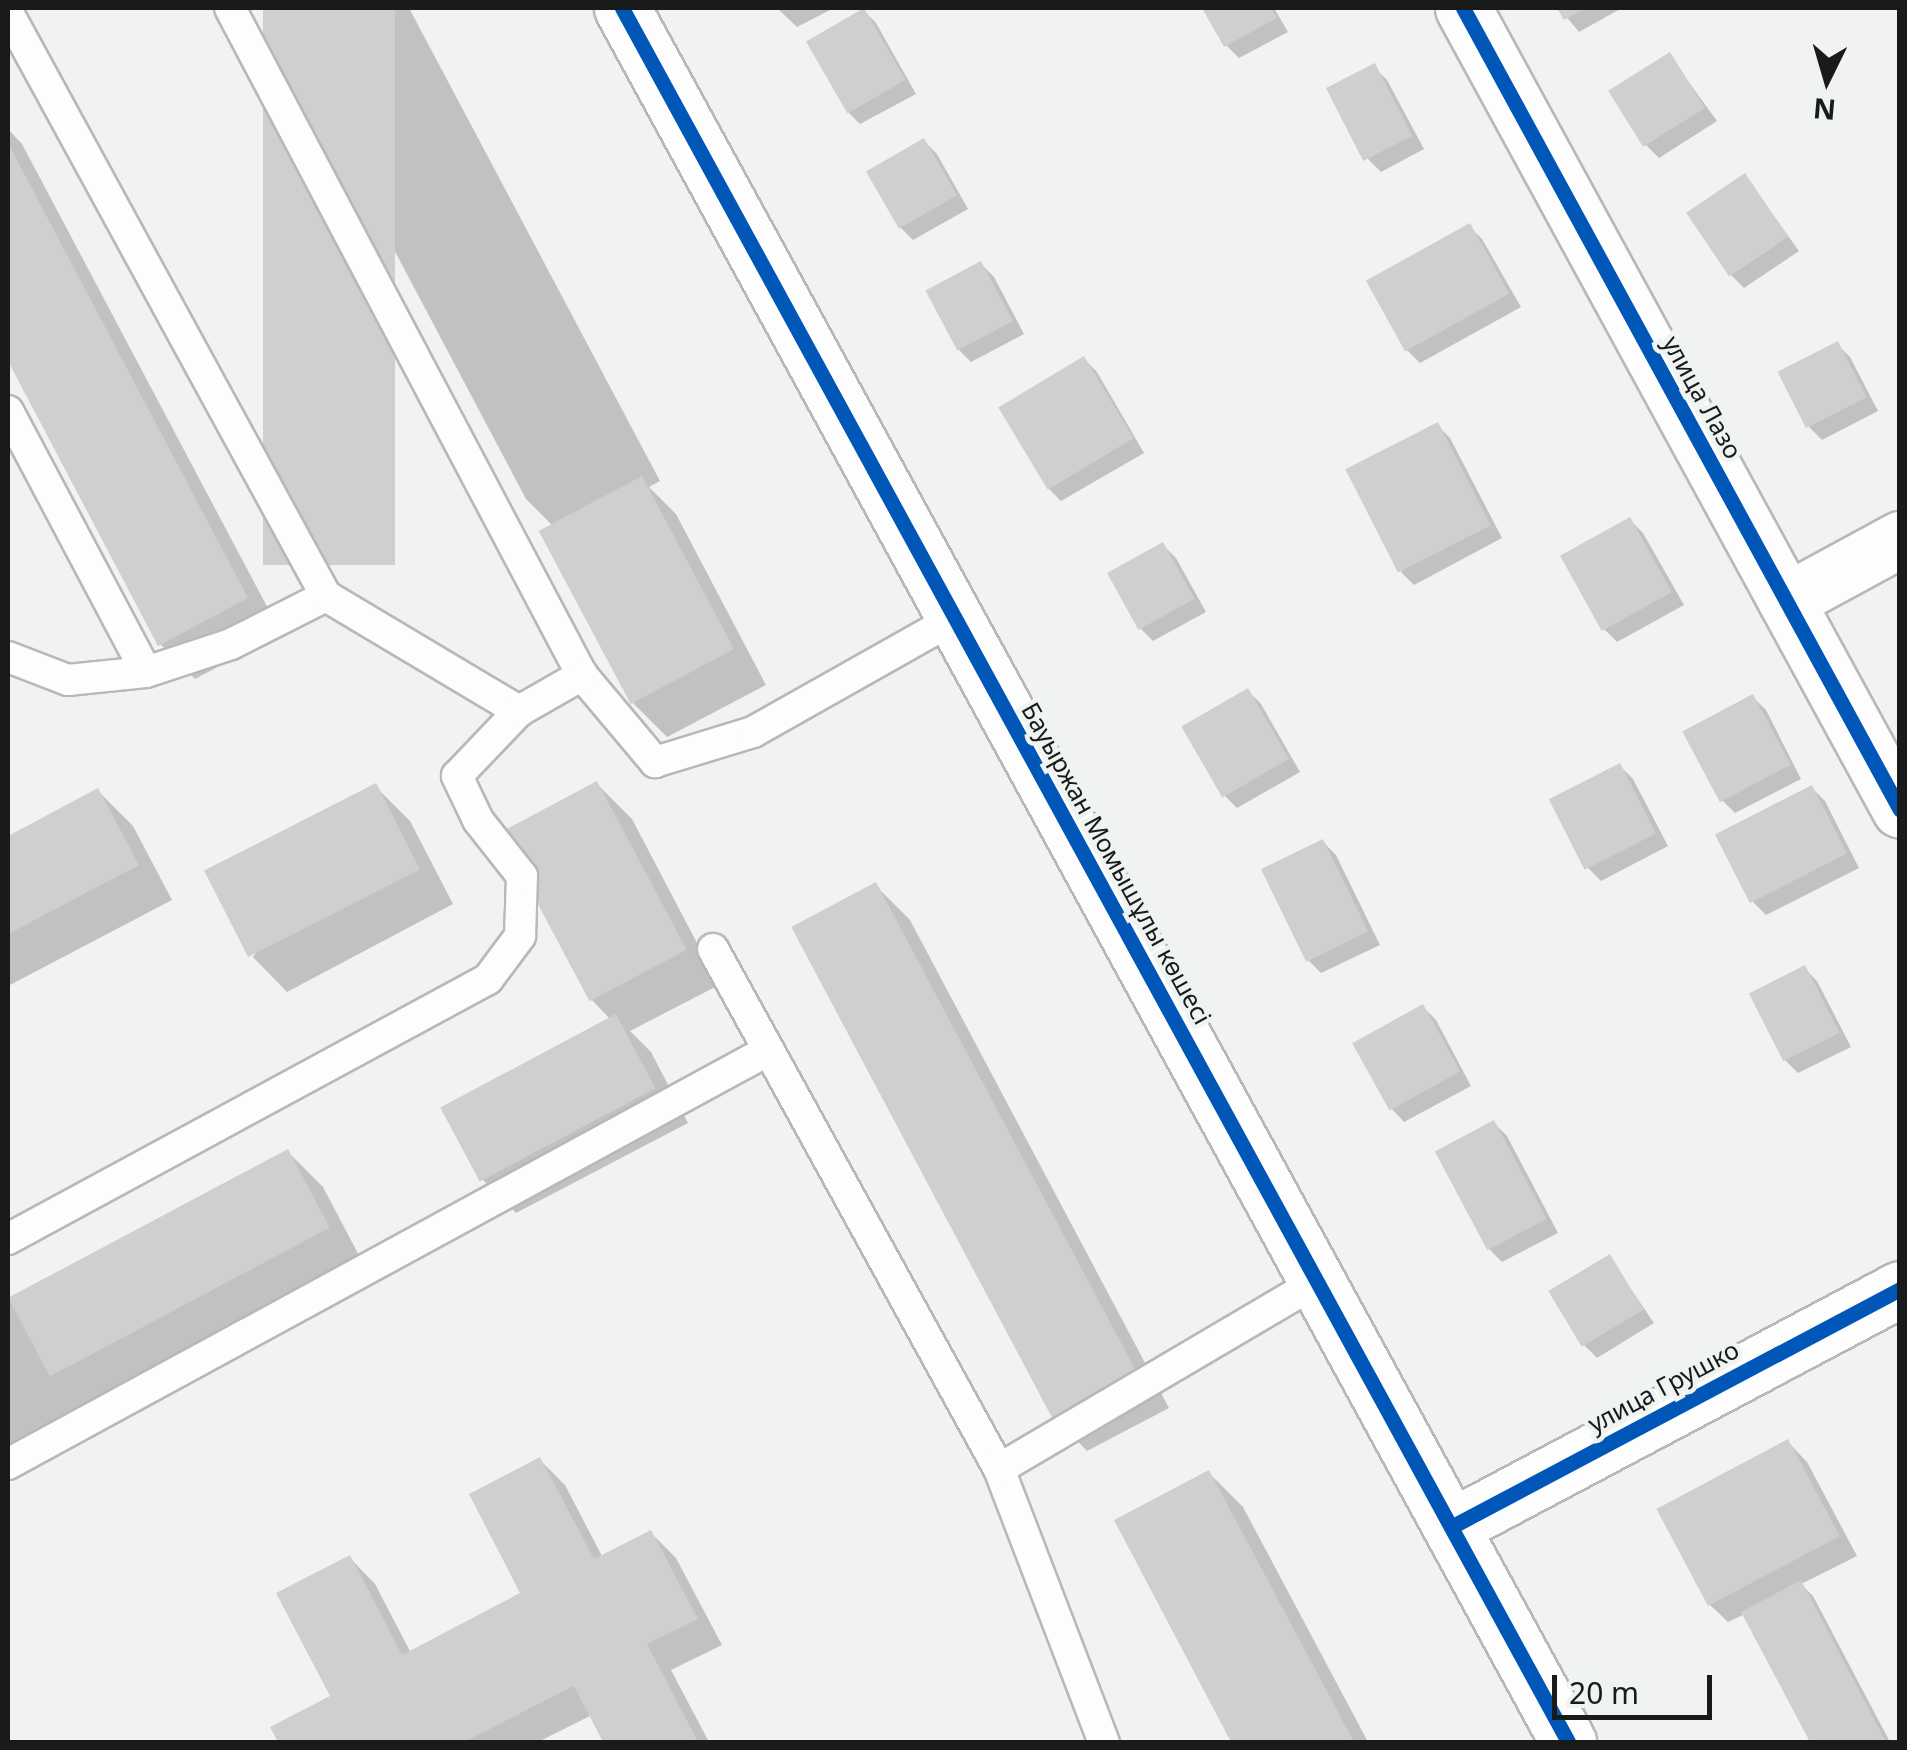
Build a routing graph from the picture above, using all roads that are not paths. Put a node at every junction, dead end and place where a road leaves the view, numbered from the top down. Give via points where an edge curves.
1 (230, 8) edge
2 (622, 8) edge
3 (1463, 8) edge
4 (8, 13) edge
5 (8, 411) edge
6 (1900, 538) edge
7 (326, 596) junction
8 (1786, 601) junction
9 (955, 618) junction
10 (8, 657) edge
11 (146, 672) junction
12 (582, 674) junction
13 (519, 711) junction
14 (1900, 810) edge
15 (712, 949) dead end
16 (768, 1050) junction
17 (8, 1239) edge
18 (1317, 1282) junction
19 (1900, 1289) edge
20 (8, 1464) edge
21 (999, 1469) junction
22 (1451, 1528) junction
23 (1104, 1742) edge
24 (1568, 1742) edge

1 - 12 lane
2 - 9 street, Бауыржан Момышұлы көшесі
3 - 8 street, улица Лазо
4 - 7 lane
5 - 11 lane
6 - 8 street
7 - 11 lane via 231,644
7 - 13 lane
8 - 14 street, улица Лазо
9 - 12 lane via 753,732 656,762
9 - 18 street, Бауыржан Момышұлы көшесі
10 - 11 lane via 68,680
12 - 13 lane
13 - 17 lane via 457,776 478,820 522,876 520,936 488,978
15 - 16 lane
16 - 20 lane
16 - 21 lane
18 - 21 lane
18 - 22 street, Бауыржан Момышұлы көшесі
19 - 22 street, улица Грушко
21 - 23 lane
22 - 24 street, Бауыржан Момышұлы көшесі

